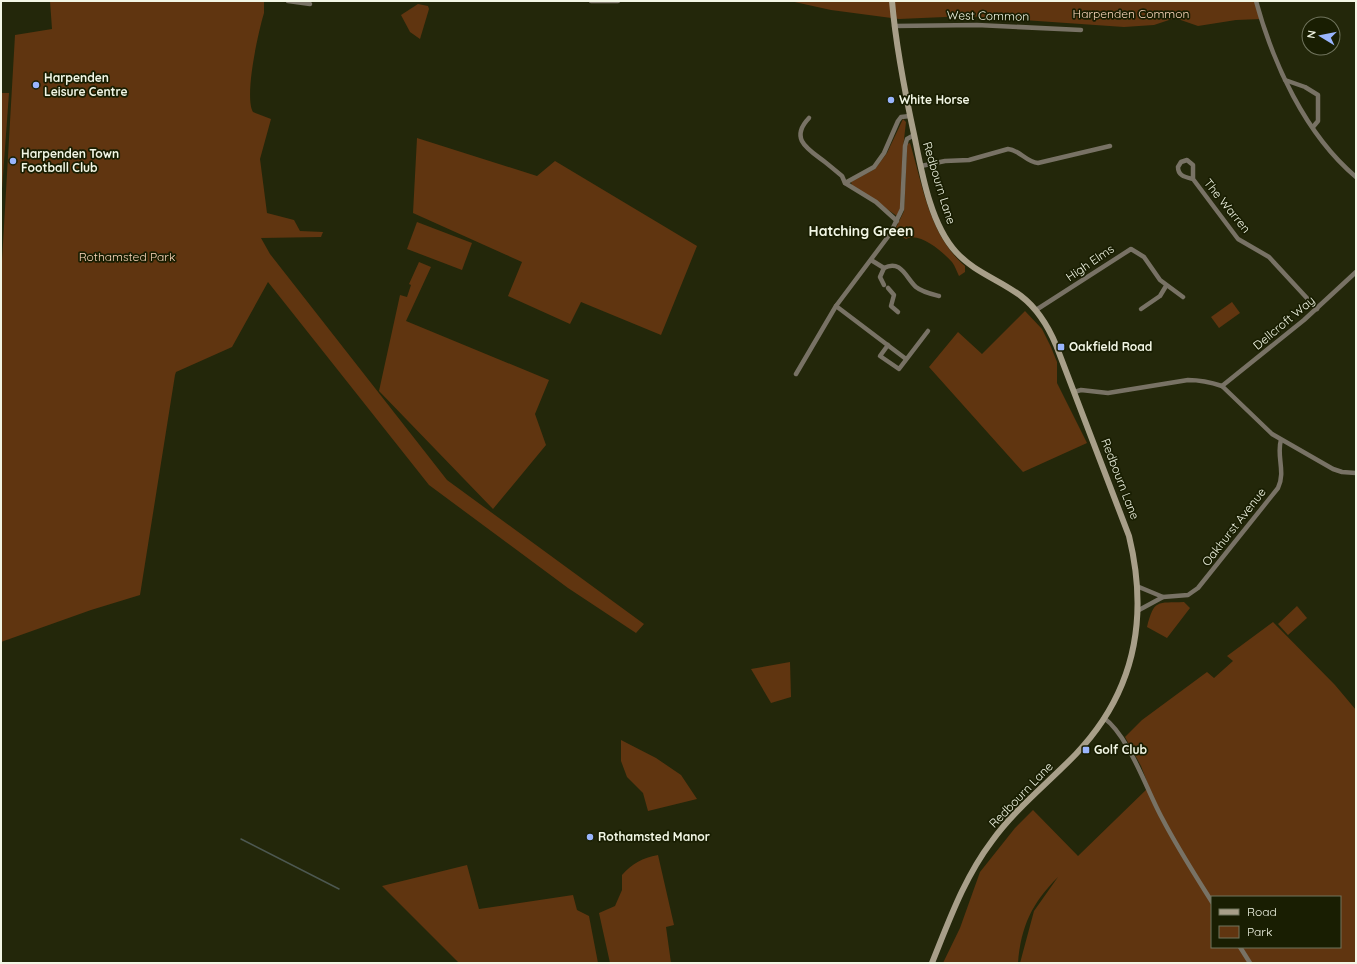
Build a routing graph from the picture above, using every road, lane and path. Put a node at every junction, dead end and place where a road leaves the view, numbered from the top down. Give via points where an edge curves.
1 (288, 1) edge
2 (591, 1) edge
3 (618, 1) edge
4 (892, 1) edge
5 (1256, 1) edge
6 (310, 4) dead end
7 (894, 26) junction
8 (1081, 30) dead end
9 (1285, 80) junction
10 (910, 116) junction
11 (809, 118) dead end
12 (1313, 127) junction
13 (914, 135) junction
14 (1110, 146) dead end
15 (921, 166) junction
16 (1356, 177) edge
17 (1193, 180) dead end
18 (845, 183) junction
19 (898, 221) junction
20 (871, 260) junction
21 (884, 268) junction
22 (1356, 272) edge
23 (1166, 286) junction
24 (939, 296) dead end
25 (1183, 297) dead end
26 (836, 306) junction
27 (1141, 309) dead end
28 (1317, 309) junction
29 (1036, 310) junction
30 (898, 312) dead end
31 (928, 331) dead end
32 (888, 345) junction
33 (906, 359) junction
34 (796, 374) dead end
35 (1222, 386) junction
36 (1074, 392) junction
37 (1281, 440) junction
38 (1356, 473) edge
39 (1139, 587) junction
40 (1164, 597) junction
41 (1139, 610) junction
42 (1104, 718) junction
43 (1211, 900) edge
44 (1241, 948) edge
45 (932, 963) edge
46 (1250, 963) edge

1 - 6 street
2 - 3 street
4 - 7 main road, Redbourn Lane
5 - 9 street
7 - 8 street, West Common via 984,25
7 - 10 main road, Redbourn Lane
9 - 12 street
9 - 12 street via 1318,95 1318,121
10 - 13 main road, Redbourn Lane
10 - 18 street via 898,120 884,153 874,167
11 - 18 street via 802,128 801,138 804,146 842,176
12 - 16 street via 1331,151
13 - 15 main road, Redbourn Lane
13 - 19 street via 907,139 905,146 902,208
14 - 15 street via 1038,163 1031,162 1014,150 1008,149 969,160 944,161
15 - 29 main road, Redbourn Lane via 935,216 954,251 970,265 1021,296
17 - 28 street, The Warren via 1238,238 1269,257
18 - 19 street via 876,202
19 - 20 street
20 - 21 street
20 - 26 street
21 - 24 street via 898,267 918,288
21 - 30 street via 880,277 894,295 891,306
22 - 28 street, Dellcroft Way
23 - 25 street, High Elms
23 - 27 street via 1160,296
23 - 29 street, High Elms via 1144,257 1135,251 1127,250
26 - 32 street
26 - 34 street
28 - 35 street, Dellcroft Way
29 - 36 main road, Redbourn Lane via 1050,331
31 - 33 street
32 - 33 street
32 - 33 street via 880,356 898,369
35 - 36 street via 1197,380 1108,393 1080,390
35 - 37 street via 1263,427
36 - 39 main road, Redbourn Lane via 1129,536 1136,561
37 - 38 street via 1333,469
37 - 40 street, Oakhurst Avenue via 1282,477 1278,488 1198,588 1188,595
39 - 40 street, Oakhurst Avenue
39 - 41 main road, Redbourn Lane
40 - 41 street, Oakhurst Avenue
41 - 42 main road, Redbourn Lane via 1134,648 1125,677
42 - 43 street via 1123,740 1162,818
42 - 45 main road, Redbourn Lane via 1077,752 992,840 963,888
44 - 46 street

